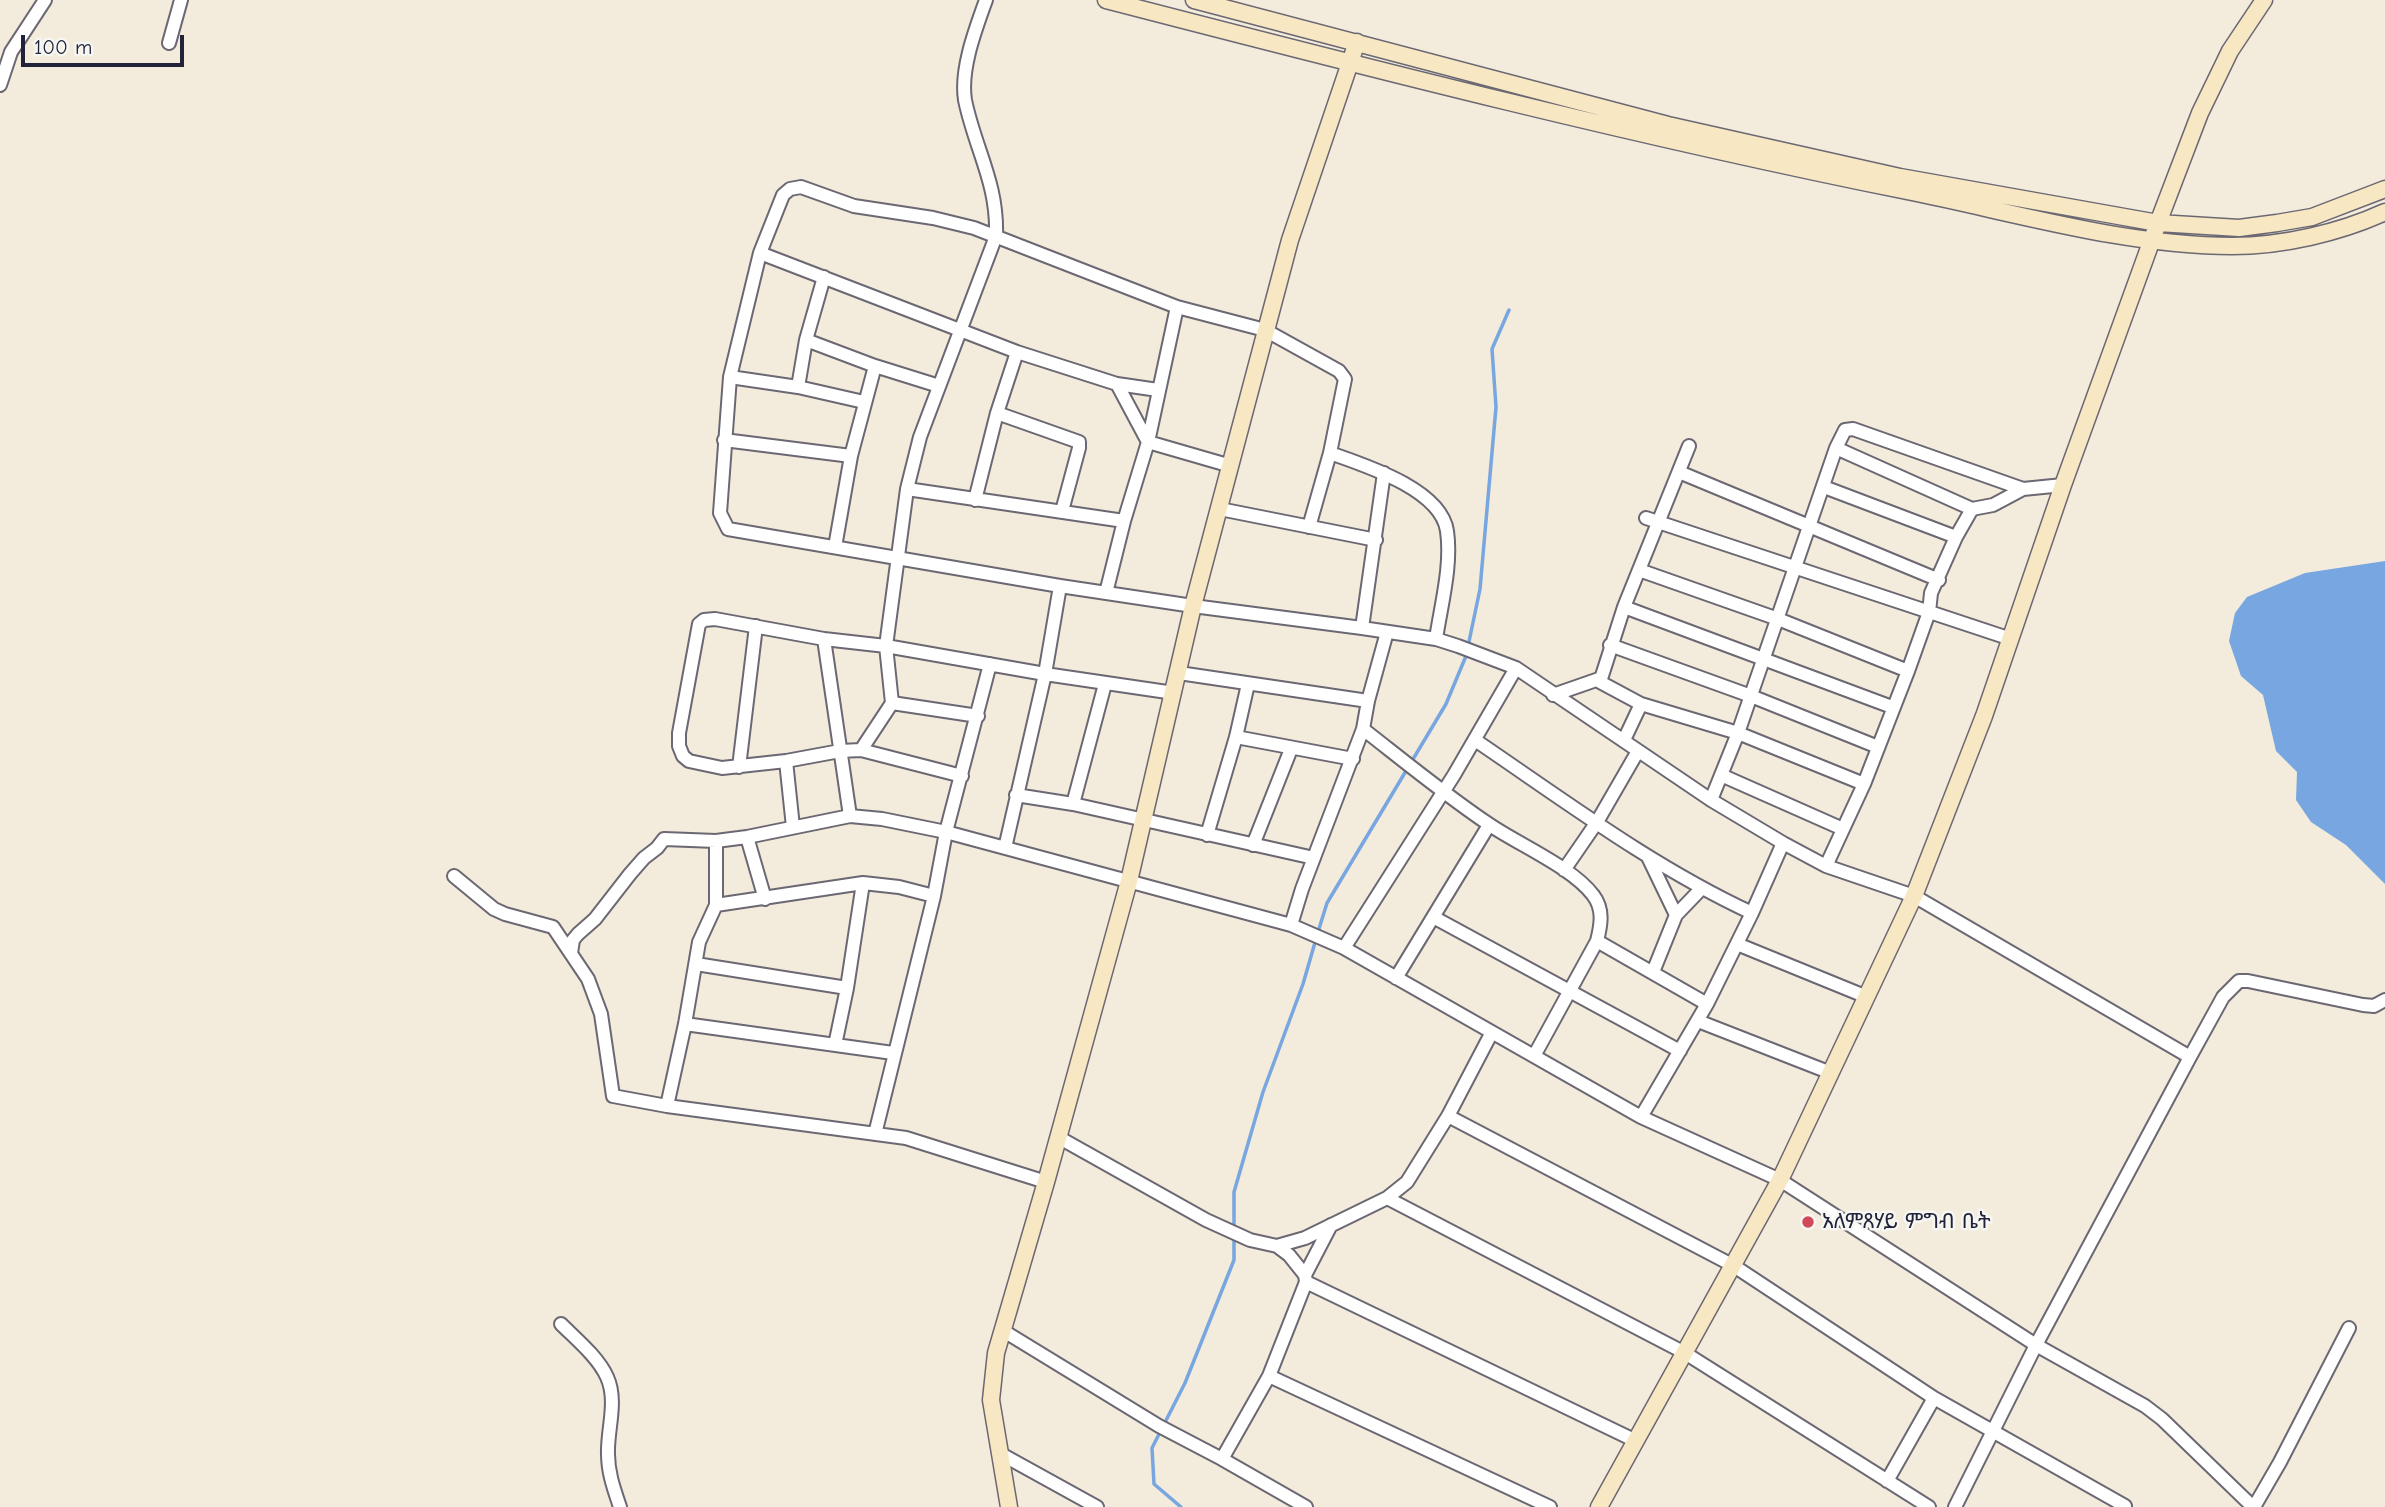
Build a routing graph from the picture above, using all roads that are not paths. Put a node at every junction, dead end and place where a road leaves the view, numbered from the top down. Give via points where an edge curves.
1 (45, 0) edge
2 (181, 0) edge
3 (986, 0) edge
4 (1107, 0) edge
5 (1194, 0) edge
6 (2264, 0) edge
7 (1357, 42) junction
8 (169, 43) dead end
9 (1350, 63) junction
10 (0, 85) edge
11 (1699, 139) junction
12 (2385, 190) edge
13 (2385, 212) edge
14 (2158, 223) junction
15 (996, 236) junction
16 (2151, 242) junction
17 (760, 253) junction
18 (824, 277) junction
19 (1177, 307) junction
20 (1265, 330) junction
21 (962, 331) junction
22 (806, 340) junction
23 (1017, 352) junction
24 (875, 366) junction
25 (730, 377) junction
26 (1117, 384) junction
27 (939, 386) junction
28 (798, 387) junction
29 (1158, 390) junction
30 (864, 402) junction
31 (997, 413) junction
32 (724, 440) junction
33 (1148, 442) junction
34 (1689, 446) dead end
35 (1836, 448) junction
36 (1330, 453) junction
37 (851, 456) junction
38 (1231, 466) junction
39 (1384, 472) junction
40 (1679, 472) junction
41 (2063, 485) junction
42 (1824, 487) junction
43 (908, 489) junction
44 (2023, 489) junction
45 (975, 500) junction
46 (1220, 509) junction
47 (1972, 509) junction
48 (1062, 511) junction
49 (1646, 518) dead end
50 (1124, 521) junction
51 (1660, 523) junction
52 (1810, 524) junction
53 (1309, 527) junction
54 (1956, 537) junction
55 (1376, 540) junction
56 (835, 547) junction
57 (899, 557) junction
58 (1796, 568) junction
59 (1639, 570) junction
60 (1939, 580) junction
61 (1060, 586) junction
62 (1106, 593) junction
63 (1194, 606) junction
64 (1624, 607) junction
65 (1929, 612) junction
66 (1778, 619) junction
67 (756, 626) junction
68 (1362, 628) junction
69 (1387, 632) junction
70 (824, 639) junction
71 (1436, 639) junction
72 (2011, 639) junction
73 (1610, 645) junction
74 (886, 646) junction
75 (1764, 660) junction
76 (990, 664) junction
77 (1516, 668) junction
78 (1908, 671) junction
79 (1179, 673) junction
80 (1045, 674) junction
81 (1599, 679) junction
82 (1105, 684) junction
83 (1248, 684) junction
84 (1174, 694) junction
85 (1553, 695) junction
86 (1751, 696) junction
87 (1368, 701) junction
88 (892, 703) junction
89 (1641, 704) junction
90 (1892, 707) junction
91 (978, 716) junction
92 (1363, 729) junction
93 (1738, 733) junction
94 (1236, 737) junction
95 (1475, 740) junction
96 (1624, 740) junction
97 (1878, 747) junction
98 (1292, 749) junction
99 (861, 750) junction
100 (840, 751) junction
101 (1638, 751) junction
102 (1353, 759) junction
103 (786, 761) junction
104 (739, 768) junction
105 (1721, 775) junction
106 (962, 776) junction
107 (1864, 783) junction
108 (1442, 792) junction
109 (1016, 795) junction
110 (1711, 800) junction
111 (1073, 804) junction
112 (850, 816) junction
113 (1142, 820) junction
114 (1597, 822) junction
115 (1489, 825) junction
116 (793, 827) junction
117 (1843, 829) junction
118 (946, 832) junction
119 (1207, 835) junction
120 (747, 837) junction
121 (716, 841) junction
122 (1783, 843) junction
123 (1253, 845) junction
124 (1005, 848) junction
125 (1648, 857) junction
126 (1314, 858) junction
127 (1826, 866) junction
128 (1564, 870) junction
129 (454, 876) dead end
130 (1129, 881) junction
131 (863, 883) junction
132 (1701, 889) junction
133 (934, 896) junction
134 (1914, 896) junction
135 (765, 900) junction
136 (716, 905) junction
137 (1752, 913) junction
138 (1676, 915) junction
139 (1435, 918) junction
140 (1291, 925) junction
141 (1597, 941) junction
142 (1737, 944) junction
143 (1344, 948) junction
144 (571, 953) junction
145 (695, 964) junction
146 (1653, 972) junction
147 (1396, 978) junction
148 (847, 988) junction
149 (1568, 991) junction
150 (1867, 997) junction
151 (2385, 1000) edge
152 (1707, 1004) junction
153 (1698, 1021) junction
154 (685, 1024) junction
155 (1492, 1032) junction
156 (835, 1045) junction
157 (1680, 1051) junction
158 (893, 1054) junction
159 (1534, 1056) junction
160 (2189, 1057) junction
161 (1831, 1073) junction
162 (667, 1106) junction
163 (1448, 1116) junction
164 (1641, 1117) junction
165 (874, 1134) junction
166 (1058, 1137) junction
167 (1780, 1180) junction
168 (1046, 1182) junction
169 (1387, 1198) junction
170 (1331, 1225) junction
171 (1277, 1246) junction
172 (1734, 1266) junction
173 (1305, 1279) junction
174 (561, 1324) dead end
175 (2349, 1328) dead end
176 (1002, 1330) junction
177 (2035, 1345) junction
178 (1685, 1353) junction
179 (1269, 1376) junction
180 (1934, 1398) junction
181 (1993, 1430) junction
182 (1636, 1441) junction
183 (1001, 1454) junction
184 (1222, 1459) junction
185 (1887, 1481) junction
186 (2125, 1506) edge
187 (620, 1507) edge
188 (1009, 1507) edge
189 (1097, 1507) edge
190 (1306, 1507) edge
191 (1550, 1507) edge
192 (1600, 1507) edge
193 (1929, 1507) edge
194 (1955, 1507) edge
195 (2254, 1507) edge

1 - 10 street via 11,52
2 - 8 street
3 - 15 street via 973,35 965,93 996,203
4 - 9 street
5 - 7 street
6 - 14 street via 2217,77
7 - 9 street
7 - 11 street
9 - 11 street
9 - 20 street
11 - 14 street
11 - 16 street
12 - 14 street via 2312,217 2277,223 2239,228
13 - 16 street via 2280,241 2234,246
14 - 16 street
15 - 17 street via 933,218 854,206 801,187 790,188 783,195
15 - 19 street
15 - 21 street
16 - 41 street
17 - 18 street
17 - 25 street
18 - 21 street
18 - 22 street
19 - 20 street
19 - 29 street
20 - 36 street via 1344,376
20 - 38 street
21 - 23 street
21 - 27 street
22 - 24 street
22 - 28 street
23 - 26 street
23 - 31 street
24 - 27 street
24 - 30 street
25 - 28 street
25 - 32 street
26 - 29 street
26 - 33 street
27 - 43 street
28 - 30 street
29 - 33 street
30 - 37 street
31 - 45 street
31 - 48 street via 1079,442
32 - 37 street
32 - 56 street via 720,513 728,529
33 - 38 street
33 - 50 street
34 - 40 street
35 - 42 street
35 - 44 street via 1845,430 1853,429
35 - 47 street
36 - 39 street
36 - 53 street
37 - 56 street
38 - 46 street
39 - 55 street
39 - 71 street via 1412,488 1434,508 1447,529 1448,556
40 - 51 street
40 - 52 street
41 - 44 street
41 - 72 street
42 - 52 street
42 - 54 street
43 - 45 street
43 - 57 street
44 - 47 street via 1993,505
45 - 48 street
46 - 53 street
46 - 63 street
47 - 54 street
48 - 50 street
49 - 51 street
50 - 62 street
51 - 58 street
51 - 59 street
52 - 58 street
52 - 60 street
53 - 55 street
54 - 60 street
55 - 68 street
56 - 57 street
57 - 61 street
57 - 74 street
58 - 65 street
58 - 66 street
59 - 64 street
59 - 66 street
60 - 65 street via 1928,601
61 - 62 street
61 - 80 street
62 - 63 street
63 - 68 street
63 - 79 street
64 - 73 street
64 - 75 street
65 - 72 street
65 - 78 street
66 - 75 street
66 - 78 street
67 - 70 street
67 - 104 street
67 - 104 street via 715,619 699,624 679,733 679,746 689,761
68 - 69 street
69 - 71 street
69 - 87 street
70 - 74 street
70 - 100 street
71 - 77 street
72 - 134 street
73 - 81 street
73 - 86 street
74 - 76 street
74 - 88 street
75 - 86 street
75 - 90 street
76 - 80 street
76 - 91 street
77 - 85 street
77 - 95 street
78 - 90 street
79 - 83 street
79 - 84 street
80 - 82 street
80 - 109 street
81 - 85 street
81 - 89 street
82 - 84 street
82 - 111 street
83 - 87 street
83 - 94 street
84 - 113 street
85 - 96 street
86 - 93 street
86 - 97 street
87 - 92 street
88 - 91 street
88 - 99 street
89 - 93 street
89 - 96 street
90 - 97 street
91 - 106 street
92 - 102 street
92 - 108 street
93 - 105 street
93 - 107 street
94 - 98 street
94 - 119 street
95 - 108 street
95 - 114 street
96 - 101 street
97 - 107 street
98 - 102 street
98 - 123 street
99 - 100 street
99 - 106 street
100 - 103 street
100 - 112 street
101 - 110 street
101 - 114 street
102 - 126 street
103 - 104 street
103 - 116 street
105 - 110 street
105 - 117 street
106 - 118 street
107 - 117 street
108 - 115 street
108 - 143 street
109 - 111 street
109 - 124 street
110 - 122 street
111 - 113 street
112 - 116 street
112 - 118 street
113 - 119 street
113 - 130 street
114 - 125 street
114 - 128 street
115 - 128 street
115 - 139 street
116 - 120 street
117 - 127 street
118 - 124 street
118 - 133 street
119 - 123 street
120 - 121 street
120 - 135 street
121 - 136 street
121 - 144 street via 664,839 573,940
122 - 127 street
122 - 137 street
123 - 126 street
124 - 130 street
125 - 132 street
125 - 138 street
126 - 140 street
127 - 134 street
128 - 141 street via 1597,901 1602,924
129 - 144 street via 494,909 549,925
130 - 140 street
130 - 166 street
131 - 133 street
131 - 135 street
131 - 148 street
132 - 137 street
132 - 138 street
133 - 158 street
134 - 150 street
134 - 160 street
135 - 136 street
136 - 145 street via 699,942
137 - 142 street
138 - 146 street
139 - 147 street
139 - 149 street
140 - 143 street
141 - 146 street
141 - 149 street
142 - 150 street
142 - 152 street
143 - 147 street
144 - 162 street via 588,979 601,1014 613,1096
145 - 148 street
145 - 154 street
146 - 152 street
147 - 155 street
148 - 156 street
149 - 157 street
149 - 159 street
150 - 161 street
151 - 160 street via 2363,1005 2239,981 2223,997
152 - 153 street
153 - 157 street
153 - 161 street
154 - 156 street
154 - 162 street
155 - 159 street
155 - 163 street
156 - 158 street
157 - 164 street
158 - 165 street
159 - 164 street
160 - 177 street
161 - 167 street
162 - 165 street
163 - 169 street via 1407,1182
163 - 172 street
164 - 167 street
165 - 168 street via 906,1138
166 - 168 street
166 - 171 street via 1206,1220 1250,1240
167 - 172 street
167 - 177 street
168 - 176 street
169 - 170 street
169 - 178 street
170 - 171 street
170 - 173 street
171 - 173 street
172 - 178 street
172 - 180 street
173 - 179 street
173 - 182 street
174 - 187 street via 607,1377 611,1402 608,1461
175 - 195 street
176 - 183 street via 991,1400
176 - 184 street
177 - 181 street
177 - 195 street via 2145,1406
178 - 182 street
178 - 185 street
179 - 184 street
179 - 191 street
180 - 181 street
180 - 185 street
181 - 186 street
181 - 194 street
182 - 192 street
183 - 188 street
183 - 189 street
184 - 190 street
185 - 193 street

